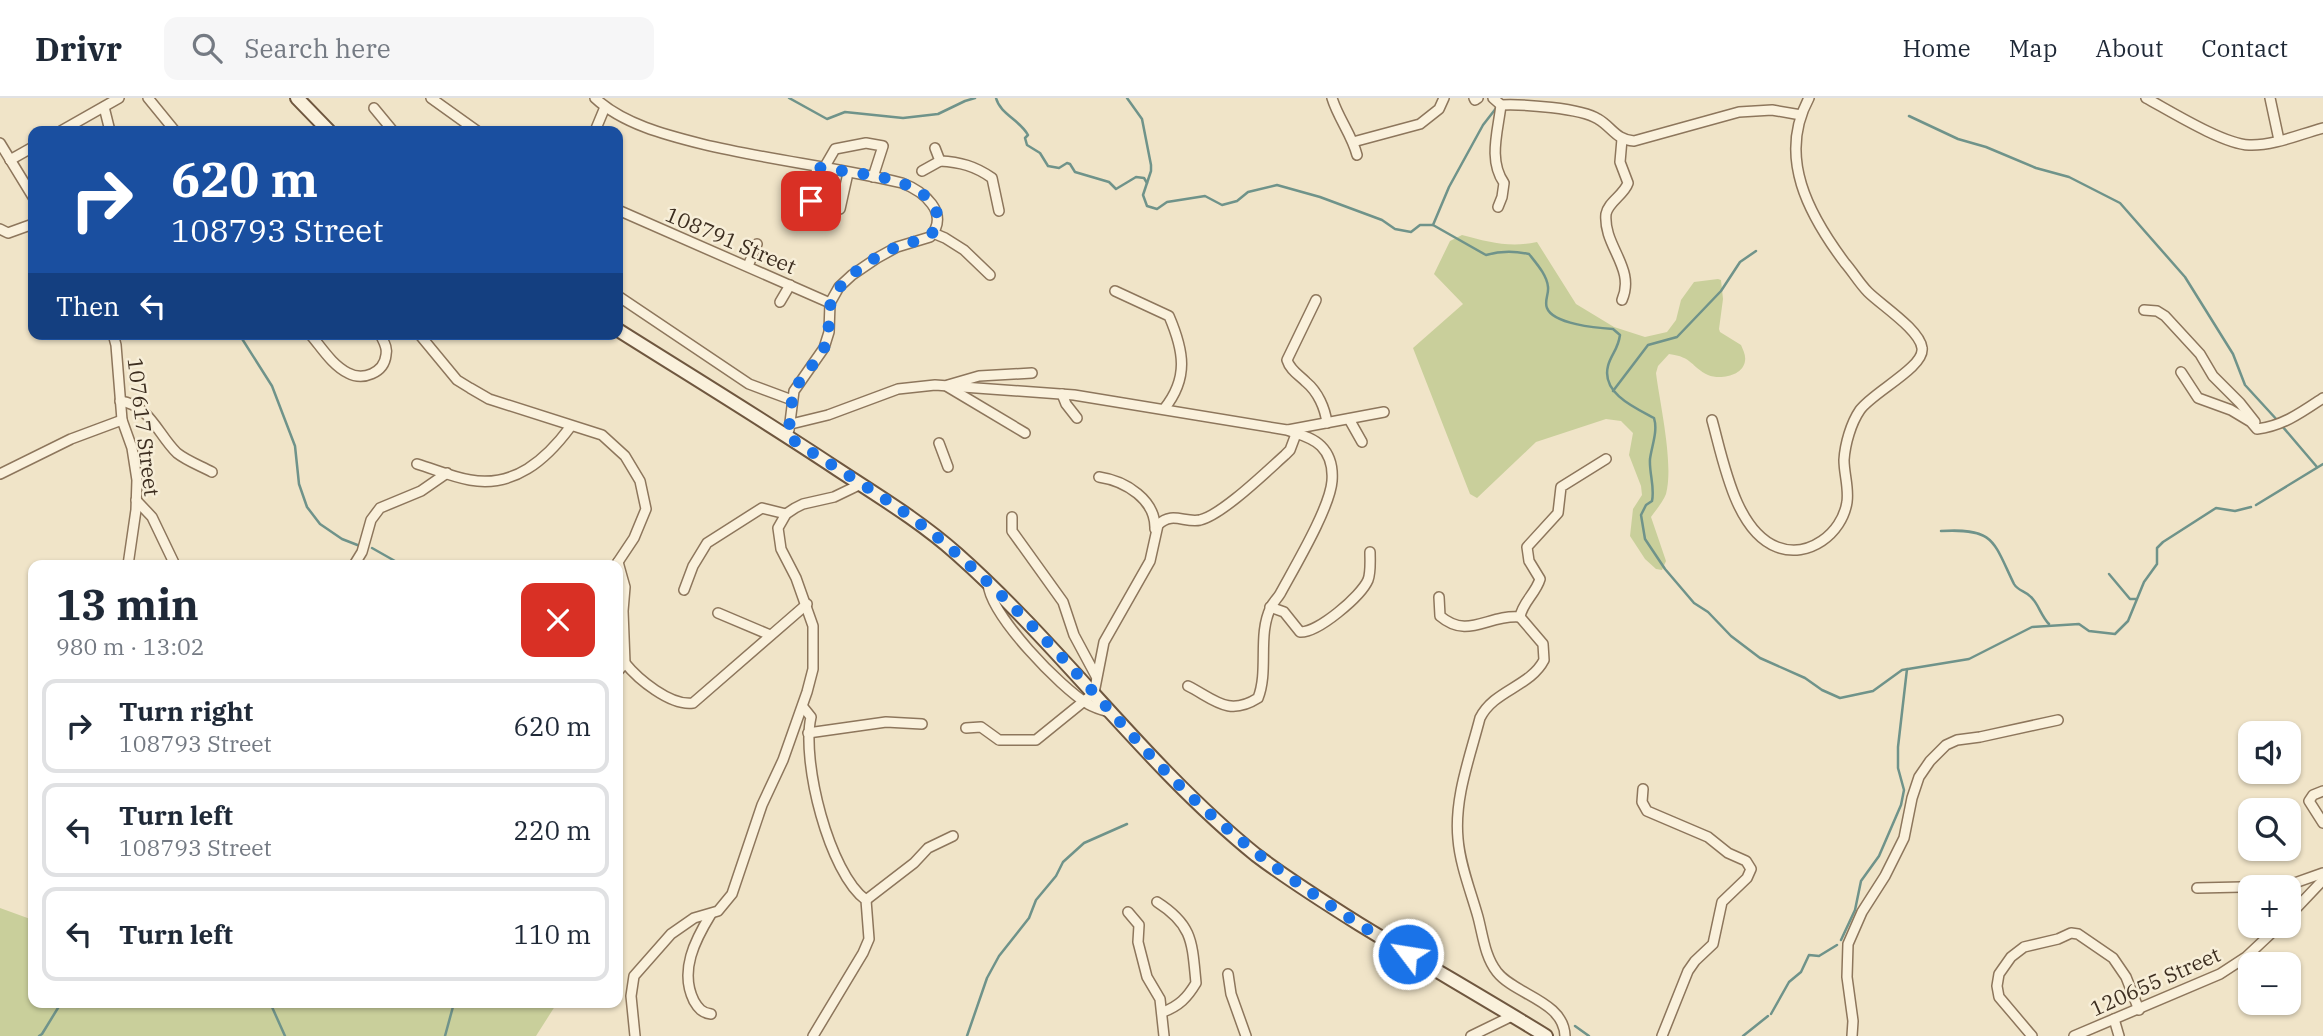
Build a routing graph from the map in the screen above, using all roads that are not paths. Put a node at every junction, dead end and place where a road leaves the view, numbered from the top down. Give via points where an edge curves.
1 (119, 98) edge
2 (148, 98) edge
3 (297, 98) edge
4 (431, 98) edge
5 (595, 98) edge
6 (1332, 98) edge
7 (1444, 98) edge
8 (1809, 98) edge
9 (2146, 98) edge
10 (2270, 98) edge
11 (1502, 101) edge
12 (104, 107) junction
13 (605, 107) junction
14 (374, 108) dead end
15 (1801, 115) junction
16 (70, 126) edge
17 (109, 126) edge
18 (171, 126) edge
19 (324, 126) edge
20 (387, 126) edge
21 (470, 126) edge
22 (597, 126) edge
23 (2323, 128) edge
24 (1622, 139) junction
25 (2278, 140) junction
26 (1353, 142) junction
27 (0, 143) edge
28 (935, 148) dead end
29 (28, 150) edge
30 (1357, 155) dead end
31 (10, 160) junction
32 (940, 161) junction
33 (820, 168) junction
34 (922, 171) dead end
35 (848, 173) junction
36 (873, 177) junction
37 (28, 189) edge
38 (1497, 207) dead end
39 (841, 209) dead end
40 (999, 211) dead end
41 (623, 212) edge
42 (804, 224) dead end
43 (28, 226) edge
44 (0, 229) edge
45 (933, 233) junction
46 (757, 244) dead end
47 (748, 266) junction
48 (990, 275) dead end
49 (790, 285) junction
50 (1115, 291) dead end
51 (623, 299) edge
52 (1315, 300) dead end
53 (1622, 300) dead end
54 (780, 302) dead end
55 (830, 303) junction
56 (2144, 310) dead end
57 (623, 333) edge
58 (115, 340) edge
59 (315, 340) edge
60 (382, 340) edge
61 (424, 340) edge
62 (2181, 372) dead end
63 (1032, 373) dead end
64 (946, 386) junction
65 (1062, 394) junction
66 (2323, 398) edge
67 (792, 400) junction
68 (120, 401) junction
69 (1164, 409) junction
70 (1384, 412) dead end
71 (1077, 418) dead end
72 (1349, 419) junction
73 (122, 420) junction
74 (1712, 420) dead end
75 (1327, 423) junction
76 (571, 426) junction
77 (2260, 429) junction
78 (789, 430) junction
79 (1291, 432) junction
80 (1025, 433) dead end
81 (1362, 442) dead end
82 (939, 443) dead end
83 (1606, 459) dead end
84 (417, 464) dead end
85 (948, 467) dead end
86 (212, 472) dead end
87 (0, 474) edge
88 (447, 474) junction
89 (1100, 477) dead end
90 (861, 484) junction
91 (136, 500) junction
92 (786, 514) junction
93 (1012, 517) dead end
94 (1155, 534) junction
95 (1370, 552) dead end
96 (129, 560) edge
97 (173, 560) edge
98 (357, 560) edge
99 (619, 560) edge
100 (623, 581) edge
101 (988, 582) junction
102 (684, 590) dead end
103 (1438, 597) dead end
104 (807, 604) junction
105 (1270, 607) junction
106 (623, 611) edge
107 (623, 611) edge
108 (718, 613) dead end
109 (1520, 617) junction
110 (770, 635) junction
111 (625, 663) junction
112 (623, 665) edge
113 (1096, 676) junction
114 (1188, 686) dead end
115 (1089, 698) junction
116 (803, 707) junction
117 (2057, 720) dead end
118 (922, 724) dead end
119 (966, 728) dead end
120 (808, 733) junction
121 (1643, 789) dead end
122 (2323, 791) edge
123 (2323, 823) edge
124 (953, 836) dead end
125 (2323, 873) edge
126 (2323, 880) edge
127 (2197, 888) dead end
128 (866, 900) junction
129 (1157, 902) dead end
130 (2301, 903) edge
131 (1128, 912) dead end
132 (711, 914) junction
133 (2266, 938) edge
134 (1228, 974) dead end
135 (2138, 1010) junction
136 (1163, 1012) junction
137 (710, 1014) dead end
138 (1512, 1016) junction
139 (2113, 1020) junction
140 (1566, 1035) edge
141 (635, 1036) edge
142 (813, 1036) edge
143 (1164, 1036) edge
144 (1245, 1036) edge
145 (1471, 1036) edge
146 (1546, 1036) edge
147 (1662, 1036) edge
148 (1852, 1036) edge
149 (2032, 1036) edge
150 (2074, 1036) edge
151 (2119, 1036) edge

1 - 12 street
2 - 18 street
3 - 19 main road
4 - 21 street
5 - 13 street
6 - 26 street
7 - 26 street via 1439,109 1420,124
8 - 15 street
9 - 25 street via 2228,140 2248,145
10 - 25 street
11 - 24 street via 1590,115
11 - 38 street via 1495,150 1496,171 1504,183
12 - 16 street
12 - 17 street
13 - 22 street
13 - 33 street via 688,140
14 - 20 street
15 - 24 street via 1740,111 1641,141
15 - 74 street via 1797,166 1811,208 1827,239 1867,291 1915,334 1922,352 1912,369 1869,400 1856,417 1844,459 1847,488 1843,516 1809,549 1783,549 1757,535 1739,507
23 - 25 street
24 - 53 street via 1619,157 1628,183 1606,217 1625,273
26 - 30 street
27 - 31 street
28 - 32 street
29 - 31 street
31 - 37 street
32 - 34 street
32 - 40 street via 961,162 992,178
33 - 35 street
33 - 36 street via 835,149 866,143 883,146
33 - 42 street via 815,179 821,185
35 - 36 street
35 - 39 street
36 - 45 street via 902,183 924,195 937,214
41 - 47 street, 108791 Street
43 - 44 street via 8,233
45 - 48 street via 964,250
45 - 55 street via 877,258 845,281
46 - 47 street
47 - 49 street, 108791 Street
49 - 54 street
49 - 55 street, 108791 Street
50 - 69 street via 1171,320 1182,364 1178,388
51 - 67 street via 749,384
52 - 75 street via 1287,360 1323,404
55 - 67 street via 824,348 798,383
56 - 77 street via 2165,316
57 - 78 main road
58 - 68 street, 107617 Street
59 - 60 street via 335,364 361,377 384,363
61 - 76 street via 457,380 470,388 489,399
62 - 77 street via 2198,398 2231,410
63 - 64 street via 979,376
64 - 65 street
64 - 78 street via 898,389
64 - 80 street
65 - 69 street
65 - 71 street
66 - 77 street via 2292,419
67 - 78 street
68 - 73 street, 107617 Street
68 - 86 street via 143,411 177,453
69 - 79 street
70 - 72 street
72 - 75 street
72 - 81 street
73 - 87 street
73 - 91 street, 107617 Street via 132,448
75 - 79 street
76 - 88 street via 555,448 511,478 470,480
76 - 99 street via 602,435 625,456 640,481 646,509
78 - 90 main road
79 - 94 street via 1290,450 1238,496 1204,519 1171,517 1158,525
79 - 105 street via 1311,439 1326,452 1332,479 1325,505
82 - 85 street
83 - 109 street via 1561,487 1558,513 1527,547 1540,579
84 - 88 street
88 - 98 street via 380,508
89 - 94 street via 1113,479 1144,498 1156,515
90 - 92 street
90 - 101 main road via 915,520
91 - 96 street, 107617 Street
91 - 97 street via 152,517
92 - 102 street via 762,508 707,543
92 - 104 street via 778,528 779,542
93 - 113 street via 1012,531 1062,602
94 - 113 street via 1150,561 1104,642
95 - 105 street via 1368,580 1317,628 1300,632 1284,612
100 - 106 street
101 - 115 main road via 1056,651
101 - 115 street via 990,596 1021,641 1060,682
103 - 109 street via 1440,616 1455,626
104 - 110 street
104 - 116 street via 814,652
105 - 114 street via 1258,698 1222,706
107 - 111 street
108 - 110 street
109 - 140 street via 1543,644 1544,660 1531,676 1493,700 1480,718 1457,809 1458,842 1489,959 1506,982 1546,1006 1561,1021
110 - 111 street via 689,704 639,680
111 - 112 street
113 - 115 street
115 - 119 street via 1032,741 1004,741 981,727
115 - 138 main road via 1111,712 1207,812 1257,855 1329,905
116 - 120 street via 811,717
116 - 132 street via 762,805 737,884
117 - 148 street via 1957,740 1930,761 1912,798 1904,838 1848,944
118 - 120 street via 886,722
120 - 128 street via 808,754 833,852 857,894
121 - 147 street via 1647,811 1708,837 1748,862 1751,870 1722,902 1713,944 1688,971
122 - 123 street via 2309,801
124 - 128 street via 928,848
125 - 127 street via 2286,886
126 - 130 street
128 - 142 street via 867,945
129 - 136 street via 1181,919 1186,929 1196,983 1184,1000
131 - 136 street via 1139,925 1138,942 1147,977
132 - 137 street via 691,953 688,970 696,1005
132 - 141 street via 694,918 671,934 634,976
133 - 135 street, 120655 Street via 2228,969
134 - 144 street
135 - 139 street, 120655 Street
135 - 149 street via 2113,958 2071,933 2024,947 1999,974 1999,997
136 - 143 street
138 - 145 street
138 - 146 main road
139 - 150 street, 120655 Street
139 - 151 street

